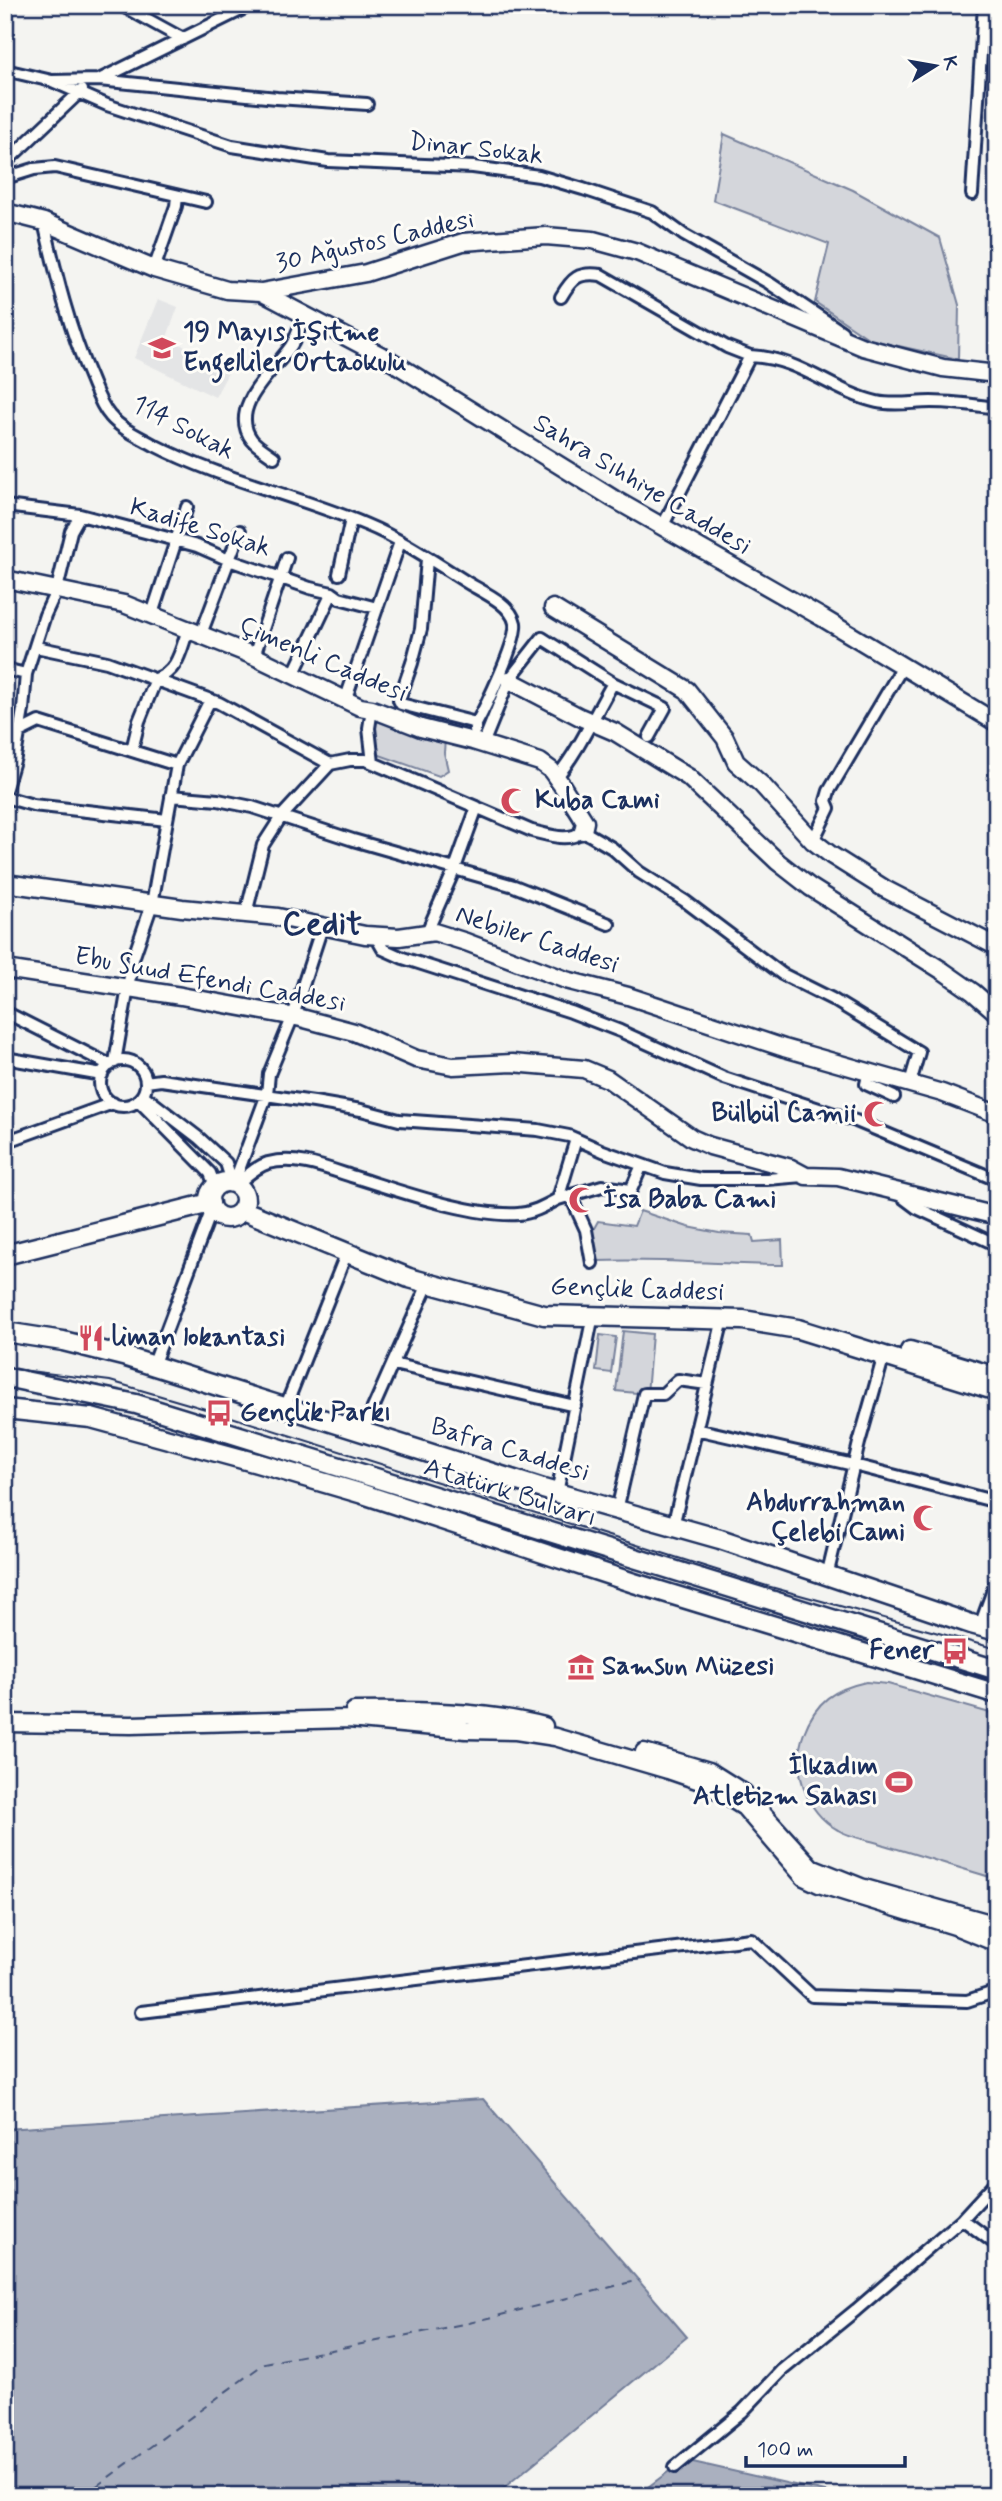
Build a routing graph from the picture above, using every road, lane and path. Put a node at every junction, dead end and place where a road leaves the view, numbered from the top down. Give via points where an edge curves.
1 (121, 5) edge
2 (251, 5) edge
3 (984, 5) edge
4 (183, 39) junction
5 (5, 69) edge
6 (99, 80) junction
7 (52, 81) junction
8 (78, 92) junction
9 (367, 104) dead end
10 (5, 163) edge
11 (5, 178) edge
12 (972, 194) dead end
13 (177, 196) junction
14 (206, 202) dead end
15 (5, 212) edge
16 (44, 222) junction
17 (154, 268) junction
18 (261, 292) junction
19 (561, 297) dead end
20 (304, 315) junction
21 (863, 347) junction
22 (750, 356) junction
23 (997, 374) edge
24 (997, 408) edge
25 (274, 457) dead end
26 (5, 506) edge
27 (187, 507) dead end
28 (80, 515) junction
29 (351, 519) junction
30 (662, 527) junction
31 (240, 531) dead end
32 (177, 541) junction
33 (400, 542) junction
34 (287, 558) dead end
35 (427, 559) junction
36 (229, 560) junction
37 (339, 574) dead end
38 (281, 577) junction
39 (5, 579) edge
40 (57, 589) junction
41 (331, 593) junction
42 (377, 608) junction
43 (553, 608) dead end
44 (152, 614) junction
45 (194, 632) junction
46 (36, 648) junction
47 (254, 656) junction
48 (904, 666) junction
49 (5, 668) edge
50 (26, 674) junction
51 (293, 675) junction
52 (156, 679) junction
53 (509, 680) junction
54 (613, 683) junction
55 (210, 700) junction
56 (345, 701) junction
57 (372, 709) junction
58 (591, 722) junction
59 (997, 723) edge
60 (5, 729) edge
61 (19, 732) junction
62 (477, 737) junction
63 (649, 737) dead end
64 (132, 750) junction
65 (373, 763) junction
66 (330, 764) junction
67 (177, 765) junction
68 (556, 778) junction
69 (5, 791) edge
70 (172, 796) junction
71 (5, 797) edge
72 (477, 807) junction
73 (281, 817) junction
74 (167, 820) junction
75 (583, 831) junction
76 (813, 841) junction
77 (455, 868) junction
78 (5, 883) edge
79 (152, 904) junction
80 (246, 914) junction
81 (608, 924) dead end
82 (322, 928) junction
83 (427, 932) junction
84 (375, 935) junction
85 (997, 947) edge
86 (5, 969) edge
87 (128, 988) junction
88 (5, 1012) edge
89 (997, 1013) edge
90 (293, 1016) junction
91 (5, 1058) edge
92 (113, 1063) junction
93 (869, 1071) junction
94 (102, 1075) junction
95 (146, 1082) junction
96 (910, 1083) junction
97 (267, 1094) junction
98 (894, 1097) dead end
99 (141, 1098) junction
100 (113, 1103) junction
101 (997, 1114) edge
102 (576, 1139) junction
103 (5, 1142) edge
104 (642, 1165) junction
105 (806, 1176) junction
106 (997, 1180) edge
107 (896, 1192) junction
108 (228, 1195) junction
109 (570, 1195) junction
110 (558, 1199) junction
111 (997, 1216) edge
112 (997, 1245) edge
113 (347, 1252) junction
114 (5, 1255) edge
115 (592, 1263) dead end
116 (428, 1284) junction
117 (593, 1315) junction
118 (723, 1320) junction
119 (5, 1332) edge
120 (884, 1355) junction
121 (393, 1364) junction
122 (153, 1366) junction
123 (5, 1377) edge
124 (997, 1377) edge
125 (707, 1384) junction
126 (997, 1391) edge
127 (575, 1406) junction
128 (5, 1409) edge
129 (285, 1409) junction
130 (696, 1429) junction
131 (362, 1433) junction
132 (854, 1465) junction
133 (557, 1493) junction
134 (997, 1502) edge
135 (617, 1510) junction
136 (673, 1526) junction
137 (827, 1576) junction
138 (997, 1579) edge
139 (989, 1629) edge
140 (997, 1670) edge
141 (997, 1694) edge
142 (5, 1714) edge
143 (5, 1723) edge
144 (997, 1925) edge
145 (997, 1944) edge
146 (997, 1991) edge
147 (141, 2012) dead end
148 (997, 2181) edge
149 (962, 2218) junction
150 (997, 2245) edge
151 (675, 2467) dead end

1 - 4 street
2 - 4 street
3 - 12 street
4 - 6 street
5 - 7 street
6 - 7 street
6 - 8 street
6 - 9 street
7 - 8 street, Dinar Sokak
8 - 10 street
8 - 21 street, Dinar Sokak via 232,146 328,161 473,167 539,176 583,189 652,212
11 - 13 street via 55,167
13 - 14 street
13 - 17 street
15 - 16 street, 30 Ağustos Caddesi
16 - 17 street, 30 Ağustos Caddesi
16 - 29 street, 114 Sokak via 71,327 111,418 179,457
17 - 18 street, 30 Ağustos Caddesi via 227,290
18 - 20 street, Sahra Sıhhiye Caddesi
18 - 21 street, 30 Ağustos Caddesi via 366,273 463,243 546,236 593,240 637,252
19 - 22 street via 575,278 587,273 601,275 727,348
20 - 25 street via 292,344 247,405 244,423 252,440
20 - 30 street, Sahra Sıhhiye Caddesi via 386,358
21 - 23 street, 30 Ağustos Caddesi via 943,368
22 - 24 street via 790,363 877,402
22 - 30 street
26 - 28 street, Kadife Sokak
27 - 32 street
28 - 32 street, Kadife Sokak
28 - 40 street via 71,531
29 - 33 street, 114 Sokak
29 - 37 street
30 - 48 street, Sahra Sıhhiye Caddesi
31 - 36 street
32 - 36 street, Kadife Sokak
32 - 44 street
33 - 35 street, 114 Sokak
33 - 42 street
34 - 38 street
35 - 62 street, 114 Sokak via 493,598 510,612 516,625
35 - 62 street via 421,629 399,700 472,722
36 - 38 street, Kadife Sokak
36 - 45 street
38 - 41 street, Kadife Sokak
38 - 47 street
39 - 40 street, Çimenli Caddesi
40 - 44 street, Çimenli Caddesi
40 - 46 street
41 - 42 street, Kadife Sokak
41 - 51 street
42 - 56 street
43 - 76 street via 688,690 725,738 736,762
44 - 45 street, Çimenli Caddesi
45 - 47 street, Çimenli Caddesi
45 - 52 street via 174,668
46 - 50 street
46 - 52 street via 107,662
47 - 51 street, Çimenli Caddesi
48 - 59 street, Sahra Sıhhiye Caddesi
48 - 76 street via 829,791 829,808
49 - 50 street
50 - 61 street
51 - 56 street, Çimenli Caddesi
52 - 55 street
52 - 64 street
53 - 54 street via 542,638
53 - 58 street
53 - 62 street
54 - 58 street
54 - 63 street via 665,708
55 - 66 street
55 - 67 street
56 - 57 street, Çimenli Caddesi
57 - 62 street, Çimenli Caddesi via 421,728
57 - 65 street
58 - 68 street via 581,745
58 - 89 street via 688,777 810,887 943,971
60 - 61 street
61 - 64 street via 39,722
61 - 69 street
62 - 68 street, Çimenli Caddesi via 540,762
64 - 67 street
65 - 66 street via 349,760
65 - 72 street
66 - 73 street
67 - 70 street
68 - 75 street, Çimenli Caddesi via 585,822
70 - 73 street via 218,800
70 - 74 street
71 - 74 street via 33,805
72 - 75 street via 558,838 575,837
72 - 77 street
73 - 77 street
73 - 80 street via 263,845
74 - 79 street
75 - 96 street via 782,974 919,1052
76 - 85 street via 885,888
77 - 81 street
77 - 83 street
78 - 79 street, Nebiler Caddesi
79 - 80 street, Nebiler Caddesi
79 - 87 street
80 - 82 street, Nebiler Caddesi
82 - 84 street, Nebiler Caddesi
82 - 90 street
83 - 84 street, Nebiler Caddesi
83 - 93 street, Nebiler Caddesi via 566,980
84 - 106 street via 383,949 403,958 571,1012 724,1078 856,1121
86 - 87 street, Ebu Suud Efendi Caddesi
87 - 90 street, Ebu Suud Efendi Caddesi
87 - 92 street
88 - 92 street
90 - 97 street via 269,1074
90 - 105 street, Ebu Suud Efendi Caddesi via 354,1032 428,1062 584,1069 608,1079 692,1138
91 - 94 street
92 - 94 street
92 - 95 street via 136,1064
93 - 96 street, Nebiler Caddesi
93 - 98 street via 866,1084
94 - 100 street via 103,1094
95 - 97 street
95 - 99 street
96 - 101 street, Nebiler Caddesi
97 - 102 street via 399,1120 505,1126
97 - 108 street
99 - 100 street via 126,1106
99 - 108 street
99 - 108 street via 226,1163
100 - 103 street
102 - 104 street
102 - 110 street
104 - 105 street via 701,1179
104 - 109 street via 631,1191 602,1186
105 - 107 street, Ebu Suud Efendi Caddesi via 838,1177
107 - 111 street, Ebu Suud Efendi Caddesi
107 - 112 street via 917,1208
108 - 110 street via 254,1169 287,1161 314,1163 466,1210 518,1214
108 - 113 main road, Gençlik Caddesi
108 - 114 main road
108 - 122 street
108 - 124 main road, Gençlik Caddesi via 429,1277 546,1307 790,1318
109 - 110 street
109 - 115 street via 586,1230
113 - 116 main road, Gençlik Caddesi
113 - 129 street
116 - 117 main road, Gençlik Caddesi via 544,1315
116 - 121 street
117 - 118 main road, Gençlik Caddesi
117 - 127 street
118 - 120 main road, Gençlik Caddesi via 798,1329
118 - 125 street
119 - 122 main road, Bafra Caddesi via 62,1341
120 - 126 main road, Gençlik Caddesi
120 - 132 street
121 - 127 street
121 - 131 street
122 - 129 main road, Bafra Caddesi
123 - 140 main road, Atatürk Bulvarı via 136,1404
125 - 130 street
125 - 135 street via 678,1380 663,1394 644,1394
127 - 133 street
128 - 141 main road, Atatürk Bulvarı via 91,1418 257,1463
129 - 131 main road, Bafra Caddesi
130 - 132 street
130 - 136 street
131 - 133 main road, Bafra Caddesi
132 - 134 street
132 - 137 street
133 - 135 main road, Bafra Caddesi
135 - 136 main road, Bafra Caddesi
136 - 137 main road, Bafra Caddesi
137 - 139 main road, Bafra Caddesi
138 - 139 street
142 - 144 street via 386,1710 513,1718 709,1771 744,1793 811,1867 861,1887
143 - 145 street via 349,1719 555,1737 700,1781 744,1807 804,1877
146 - 147 street via 967,2001 812,1996 751,1938
148 - 149 street
149 - 150 street
149 - 151 street

